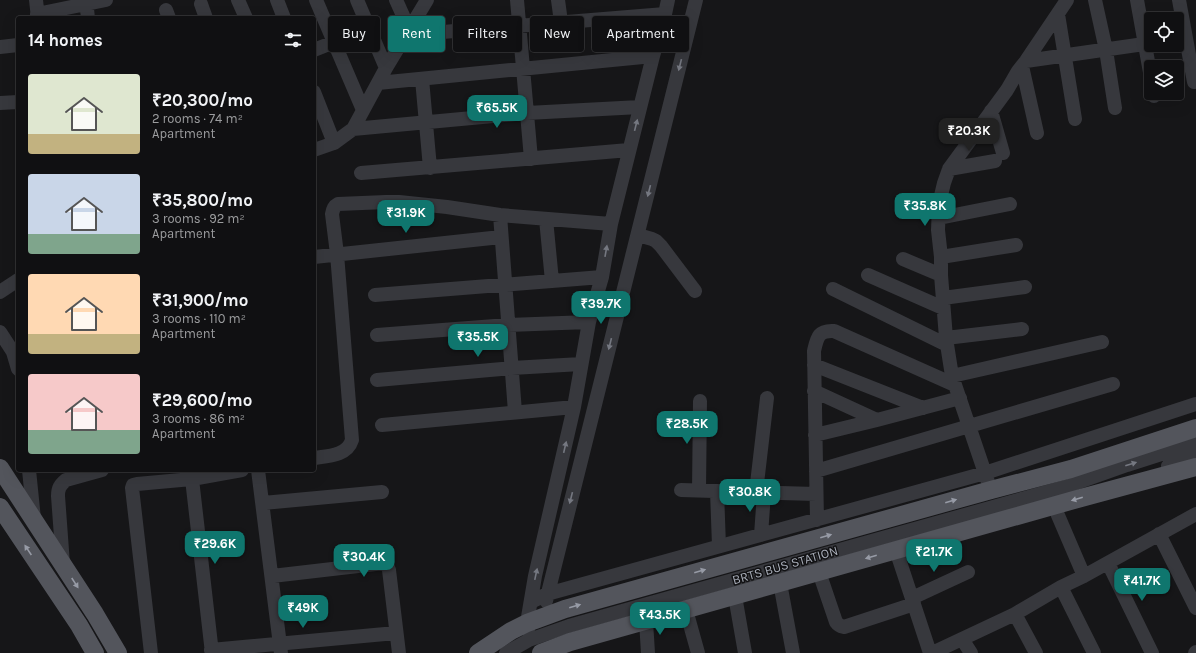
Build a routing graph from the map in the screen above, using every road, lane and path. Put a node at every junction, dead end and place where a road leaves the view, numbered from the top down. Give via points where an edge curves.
1 (36, 0) edge
2 (106, 0) edge
3 (238, 0) edge
4 (277, 0) edge
5 (316, 0) edge
6 (357, 0) edge
7 (396, 0) edge
8 (428, 0) edge
9 (517, 0) edge
10 (558, 0) edge
11 (668, 0) edge
12 (696, 0) edge
13 (1067, 0) edge
14 (1095, 0) edge
15 (1137, 0) edge
16 (1179, 0) edge
17 (201, 4) dead end
18 (87, 7) edge
19 (665, 14) junction
20 (1058, 14) junction
21 (38, 16) edge
22 (205, 16) edge
23 (245, 16) edge
24 (283, 16) edge
25 (364, 16) edge
26 (402, 16) edge
27 (417, 16) edge
28 (518, 16) edge
29 (560, 16) edge
30 (584, 20) edge
31 (328, 28) edge
32 (1144, 28) edge
33 (1186, 38) edge
34 (328, 44) edge
35 (16, 45) edge
36 (1144, 45) edge
37 (0, 47) edge
38 (316, 49) edge
39 (1106, 50) junction
40 (338, 52) edge
41 (379, 52) edge
42 (396, 52) edge
43 (521, 52) edge
44 (653, 56) junction
45 (1064, 56) junction
46 (1024, 64) junction
47 (386, 68) junction
48 (523, 70) junction
49 (422, 79) junction
50 (1194, 82) dead end
51 (378, 83) junction
52 (316, 97) edge
53 (16, 102) edge
54 (0, 103) edge
55 (640, 107) junction
56 (1115, 108) dead end
57 (363, 110) junction
58 (991, 111) junction
59 (527, 113) junction
60 (1075, 119) dead end
61 (426, 122) junction
62 (353, 129) junction
63 (1037, 134) dead end
64 (334, 143) junction
65 (316, 149) edge
66 (629, 150) junction
67 (531, 159) junction
68 (430, 168) junction
69 (948, 169) junction
70 (361, 173) dead end
71 (1010, 204) dead end
72 (500, 215) junction
73 (938, 218) junction
74 (546, 219) junction
75 (611, 224) junction
76 (638, 235) junction
77 (501, 238) junction
78 (1016, 245) dead end
79 (337, 254) junction
80 (316, 257) edge
81 (941, 257) junction
82 (903, 259) dead end
83 (941, 274) junction
84 (868, 275) dead end
85 (602, 277) junction
86 (552, 281) junction
87 (505, 285) junction
88 (1025, 287) dead end
89 (833, 289) dead end
90 (694, 292) dead end
91 (375, 295) dead end
92 (943, 303) junction
93 (589, 322) junction
94 (508, 325) junction
95 (1022, 329) dead end
96 (0, 332) edge
97 (377, 335) dead end
98 (947, 342) junction
99 (1102, 342) dead end
100 (16, 362) edge
101 (581, 364) junction
102 (814, 365) junction
103 (512, 368) junction
104 (377, 380) dead end
105 (1113, 384) dead end
106 (956, 386) junction
107 (814, 391) junction
108 (768, 398) dead end
109 (700, 401) dead end
110 (1196, 404) edge
111 (574, 408) junction
112 (923, 408) junction
113 (515, 412) junction
114 (877, 420) junction
115 (382, 425) dead end
116 (969, 426) junction
117 (1196, 428) edge
118 (815, 435) junction
119 (1196, 443) edge
120 (1196, 457) edge
121 (316, 458) edge
122 (1196, 467) edge
123 (0, 468) edge
124 (816, 471) junction
125 (29, 472) edge
126 (225, 472) edge
127 (258, 472) edge
128 (83, 473) edge
129 (173, 475) edge
130 (192, 479) junction
131 (988, 481) junction
132 (1068, 486) junction
133 (682, 490) dead end
134 (699, 490) junction
135 (717, 491) junction
136 (382, 492) dead end
137 (760, 492) junction
138 (816, 494) junction
139 (263, 503) junction
140 (1054, 506) junction
141 (0, 507) edge
142 (1196, 514) edge
143 (817, 520) junction
144 (34, 521) junction
145 (1159, 534) junction
146 (761, 535) junction
147 (719, 546) junction
148 (896, 550) junction
149 (1108, 563) junction
150 (64, 566) junction
151 (819, 572) junction
152 (968, 572) dead end
153 (272, 576) junction
154 (1084, 576) junction
155 (780, 583) junction
156 (1061, 587) junction
157 (547, 594) junction
158 (735, 596) junction
159 (913, 601) junction
160 (531, 602) junction
161 (1196, 608) edge
162 (686, 610) junction
163 (1015, 614) junction
164 (646, 621) junction
165 (396, 633) junction
166 (540, 638) edge
167 (962, 639) junction
168 (281, 648) edge
169 (211, 651) edge
170 (95, 653) edge
171 (118, 653) edge
172 (151, 653) edge
173 (399, 653) edge
174 (478, 653) edge
175 (506, 653) edge
176 (648, 653) edge
177 (698, 653) edge
178 (745, 653) edge
179 (793, 653) edge
180 (931, 653) edge
181 (971, 653) edge
182 (1036, 653) edge
183 (1094, 653) edge
184 (1152, 653) edge

1 - 21 street
2 - 18 street
3 - 23 street
4 - 24 street
5 - 31 street
6 - 25 street
7 - 26 street
8 - 27 street
9 - 28 street
10 - 29 street
11 - 19 street
12 -> 76 street
13 - 20 street
14 - 39 street
15 - 32 street
16 - 33 street
17 - 22 street
18 - 21 street
19 - 30 street
19 - 44 street
20 - 45 street
20 - 46 street
33 - 50 street
34 - 38 street
35 - 37 street
36 - 39 street
39 - 45 street
39 - 56 street
40 - 57 street
41 - 47 street
42 - 47 street
43 - 48 street
44 - 48 street
44 - 55 street
45 - 46 street
45 - 60 street
46 - 58 street
46 - 63 street
47 - 51 street
48 - 49 street
48 - 59 street
49 - 51 street
49 - 61 street
51 - 57 street
52 - 64 street
53 - 54 street
55 - 59 street
66 -> 55 street
57 - 62 street
58 - 69 street
58 - 69 street via 999,157
59 - 61 street
59 - 67 street
61 - 62 street
61 - 68 street
62 - 64 street
64 - 65 street
66 - 67 street
66 - 75 street
67 - 68 street
68 - 70 street
69 - 73 street
71 - 73 street
72 - 74 street
72 - 77 street
72 - 79 street via 399,202 338,204 332,214
73 - 81 street
74 - 75 street
74 - 86 street
85 -> 75 street
76 - 90 street via 656,241 661,246
76 -> 157 street
77 - 79 street
77 - 87 street
78 - 81 street
79 - 80 street
79 - 121 street via 352,440 341,453
81 - 83 street
82 - 83 street
83 - 92 street
84 - 92 street
85 - 86 street
85 - 93 street
86 - 87 street
87 - 91 street
87 - 94 street
88 - 92 street
89 - 98 street
92 - 98 street
93 - 94 street
93 - 101 street
94 - 97 street
94 - 103 street
95 - 98 street
96 - 100 street via 13,352
98 - 106 street
99 - 106 street
101 - 103 street
101 - 111 street
102 - 106 street via 814,351 820,335 825,331 834,331
102 - 107 street
102 - 112 street
103 - 104 street
103 - 113 street
105 - 116 street
106 - 112 street
106 - 116 street
107 - 114 street
107 - 118 street
108 - 137 street
109 - 134 street
110 - 131 street
111 - 113 street
160 -> 111 street
112 - 114 street
113 - 115 street
114 - 118 street
116 - 124 street
116 - 131 street
117 - 131 main road via 1071,469
118 - 124 street
132 -> 119 street
120 - 132 street via 1130,478
122 -> 140 main road
123 - 144 main road
124 - 138 street
125 - 144 street
126 - 130 street
127 - 139 street
128 - 150 street via 66,480 58,488
129 - 130 street
129 - 172 street via 133,485 132,488
130 - 169 street
131 - 143 street
166 -> 131 main road via 565,609
132 - 166 street, BRTS BUS STATION via 569,626
133 - 134 street
134 - 135 street
135 - 137 street
135 - 147 street
136 - 139 street
137 - 138 street
137 - 146 street
138 - 143 street
139 - 153 street
140 - 148 main road
140 - 154 street
170 -> 141 main road
142 - 145 street
143 - 146 street
144 - 150 main road
145 - 149 street
145 - 161 street
146 - 147 street
147 - 157 street
148 -> 151 main road
148 - 159 street
149 - 154 street
149 - 184 street
150 -> 171 main road
151 - 155 main road
151 - 159 street via 836,622 844,627
152 - 159 street
153 - 165 street via 384,563 389,570
153 - 168 street
154 - 156 street
155 - 158 main road
155 - 179 street
156 - 163 street
156 - 183 street
157 - 160 street
157 - 166 street
158 - 162 main road
158 - 178 street
159 - 180 street
160 - 166 street
162 - 164 main road
162 - 177 street
163 - 167 street
163 - 182 street
164 - 166 main road via 570,642
164 - 176 street
165 - 168 street
165 - 173 street
166 - 174 main road via 511,631
166 - 175 street, BRTS BUS STATION
167 - 180 street
167 - 181 street
168 - 169 street

